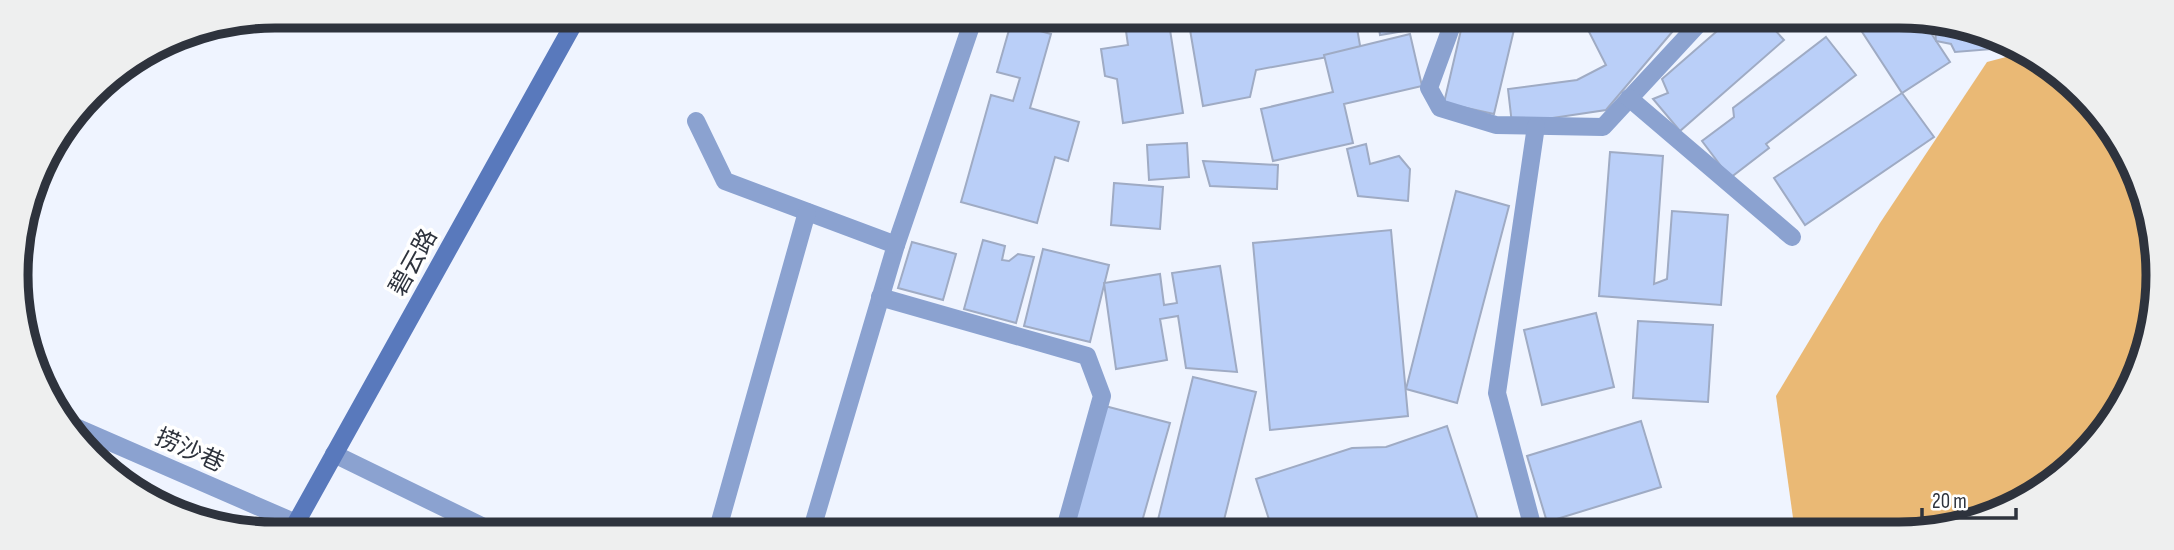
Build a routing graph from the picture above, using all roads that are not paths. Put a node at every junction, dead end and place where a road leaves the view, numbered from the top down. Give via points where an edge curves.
1 (1451, 28) edge
2 (1695, 28) edge
3 (571, 29) edge
4 (970, 29) edge
5 (1629, 98) junction
6 (696, 121) dead end
7 (1536, 126) junction
8 (807, 212) junction
9 (1792, 237) dead end
10 (895, 245) junction
11 (880, 298) junction
12 (84, 431) edge
13 (334, 454) junction
14 (280, 522) edge
15 (296, 522) edge
16 (473, 522) edge
17 (720, 522) edge
18 (814, 522) edge
19 (1067, 522) edge
20 (1531, 522) edge

1 - 7 street via 1429,88 1440,108 1496,125
2 - 5 street
3 - 13 main road, 碧云路
4 - 10 street
5 - 7 street via 1603,127
5 - 9 street
6 - 8 street via 725,181
7 - 20 street via 1497,393
8 - 10 street
8 - 17 street
10 - 11 street
11 - 18 street
11 - 19 street via 1087,356 1102,396
12 - 14 street, 捞沙巷
13 - 15 main road, 碧云路
13 - 16 street

